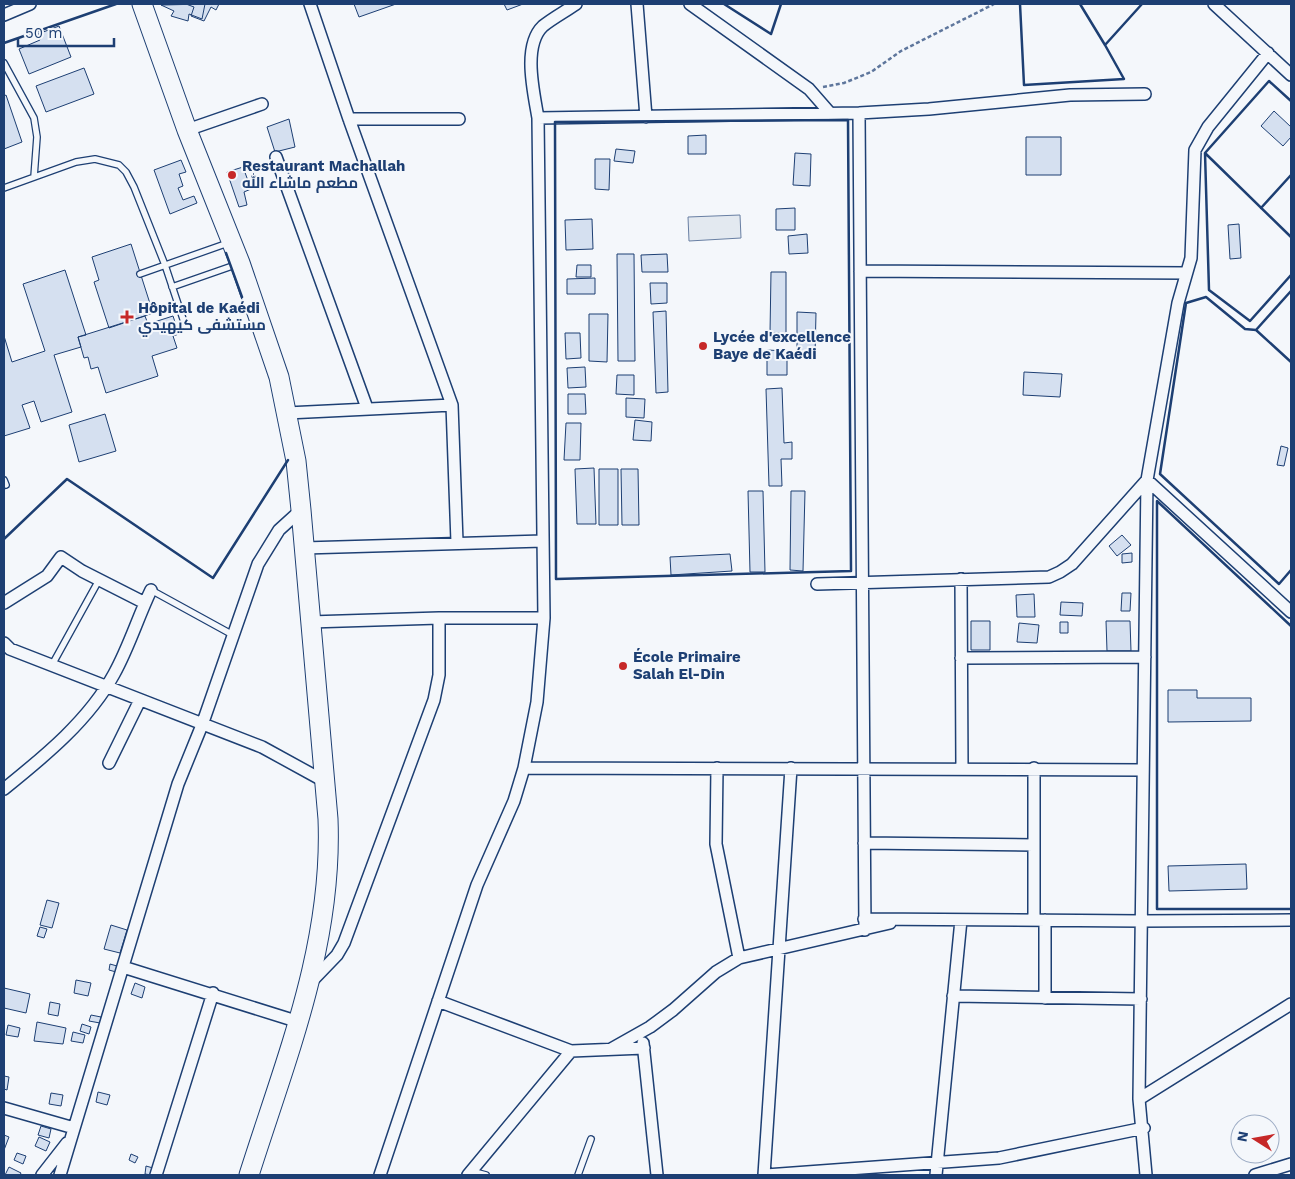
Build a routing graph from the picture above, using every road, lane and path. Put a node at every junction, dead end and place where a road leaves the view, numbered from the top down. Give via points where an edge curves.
1 (30, 4) edge
2 (142, 4) edge
3 (310, 4) edge
4 (576, 4) edge
5 (637, 4) edge
6 (690, 4) edge
7 (994, 4) edge
8 (1214, 4) edge
9 (4, 15) edge
10 (1268, 53) junction
11 (5, 67) edge
12 (1291, 75) edge
13 (809, 89) junction
14 (1145, 94) dead end
15 (262, 104) dead end
16 (858, 112) junction
17 (830, 113) junction
18 (646, 117) junction
19 (538, 118) junction
20 (349, 119) junction
21 (459, 119) dead end
22 (187, 130) junction
23 (276, 158) dead end
24 (34, 177) junction
25 (4, 188) edge
26 (231, 241) junction
27 (240, 263) junction
28 (165, 265) junction
29 (860, 271) junction
30 (1186, 273) junction
31 (140, 274) dead end
32 (172, 287) junction
33 (185, 325) dead end
34 (452, 405) junction
35 (367, 408) junction
36 (287, 413) junction
37 (1147, 480) junction
38 (301, 510) junction
39 (543, 541) junction
40 (456, 542) junction
41 (304, 548) junction
42 (99, 580) junction
43 (961, 580) junction
44 (862, 583) junction
45 (817, 584) dead end
46 (151, 590) joint
47 (4, 603) edge
48 (145, 603) junction
49 (1291, 612) edge
50 (439, 618) junction
51 (544, 618) junction
52 (310, 622) junction
53 (233, 635) junction
54 (4, 643) edge
55 (1145, 657) junction
56 (961, 658) junction
57 (52, 665) junction
58 (106, 686) junction
59 (140, 700) junction
60 (202, 725) junction
61 (109, 763) dead end
62 (524, 768) junction
63 (717, 768) junction
64 (791, 768) junction
65 (864, 768) junction
66 (1034, 768) junction
67 (962, 769) junction
68 (1143, 770) junction
69 (324, 782) junction
70 (4, 789) edge
71 (864, 843) junction
72 (1034, 845) junction
73 (961, 920) junction
74 (1039, 920) junction
75 (1291, 920) edge
76 (1141, 921) junction
77 (865, 925) junction
78 (780, 950) junction
79 (739, 958) junction
80 (123, 967) junction
81 (309, 983) junction
82 (212, 993) junction
83 (953, 996) junction
84 (1045, 998) junction
85 (1140, 999) junction
86 (438, 1001) junction
87 (1291, 1004) edge
88 (298, 1022) junction
89 (642, 1032) junction
90 (644, 1048) junction
91 (611, 1049) junction
92 (571, 1051) junction
93 (1140, 1099) junction
94 (4, 1108) edge
95 (1144, 1128) junction
96 (73, 1132) junction
97 (591, 1139) dead end
98 (937, 1163) junction
99 (1291, 1164) edge
100 (469, 1173) edge
101 (42, 1175) edge
102 (60, 1175) edge
103 (156, 1175) edge
104 (249, 1175) edge
105 (380, 1175) edge
106 (486, 1175) edge
107 (578, 1175) edge
108 (657, 1175) edge
109 (765, 1175) edge
110 (936, 1175) edge
111 (1146, 1175) edge
112 (1255, 1175) edge

1 - 9 street
2 - 22 main road
3 - 20 street
4 - 19 street via 543,27 535,39 531,65
5 - 18 street
6 - 13 street
7 - 13 path via 901,51 871,72 844,83
8 - 10 street
10 - 12 street
10 - 30 street via 1208,127 1195,150 1192,245
11 - 24 lane via 34,118 37,137
13 - 17 street
14 - 16 street via 1070,95 930,109
15 - 22 street
16 - 17 street
16 - 29 street
17 - 18 street
18 - 19 street
19 - 39 street
20 - 21 street
20 - 34 street
22 - 26 main road
23 - 35 street
24 - 25 lane
24 - 28 lane via 95,159 119,165 134,187
26 - 27 main road
26 - 28 lane
27 - 32 lane
27 - 36 main road via 279,376
28 - 31 lane
28 - 32 lane
29 - 30 street
29 - 44 street
30 - 37 street via 1174,320
32 - 33 lane
34 - 35 street
34 - 40 street
35 - 36 street
36 - 38 main road
37 - 43 street via 1072,564 1060,572 1049,577
37 - 49 street
37 - 55 street
38 - 41 main road
38 - 53 street via 279,530 261,557
39 - 40 street
39 - 51 street
40 - 41 street
41 - 52 main road
42 - 47 street via 61,557 47,576
42 - 48 street
42 - 57 lane
43 - 44 street
43 - 56 street
44 - 45 street
44 - 65 street
46 - 48 street
46 - 53 lane
48 - 58 street
50 - 51 street
50 - 52 street
50 - 81 street via 439,675 434,700 344,943 337,955
51 - 62 street via 537,702
52 - 69 main road
53 - 60 street
54 - 57 street via 10,649
55 - 56 street
55 - 68 street
56 - 67 street
57 - 58 street
58 - 59 street
58 - 70 street via 86,714 42,758
59 - 60 street
59 - 61 street
60 - 69 street via 262,747
60 - 80 street via 178,784
62 - 63 street
62 - 86 street via 514,801 477,885
63 - 64 street
63 - 79 street via 718,860
64 - 65 street
64 - 78 street
65 - 67 street
65 - 71 street
66 - 67 street
66 - 68 street
66 - 72 street
68 - 76 street
69 - 81 main road via 329,851 325,908
71 - 72 street
71 - 77 street
72 - 74 street
73 - 74 street
73 - 77 street via 903,919
73 - 83 street
74 - 76 street
74 - 84 street
75 - 76 street
76 - 85 street
77 - 78 street
78 - 79 street
78 - 109 street
79 - 89 street via 716,972
80 - 82 street
80 - 96 street
81 - 88 main road
82 - 88 street
82 - 103 street
83 - 84 street
83 - 98 street
84 - 85 street
85 - 93 street
86 - 92 street
86 - 105 street
87 - 93 street
88 - 104 main road
89 - 90 street
89 - 91 street
90 - 91 street
90 - 108 street
91 - 92 street
92 - 100 street
93 - 95 street
94 - 96 street
95 - 98 street via 1000,1158
95 - 111 street
96 - 101 street
96 - 102 street
97 - 107 lane
98 - 109 street
98 - 110 street
99 - 112 street
100 - 106 lane

